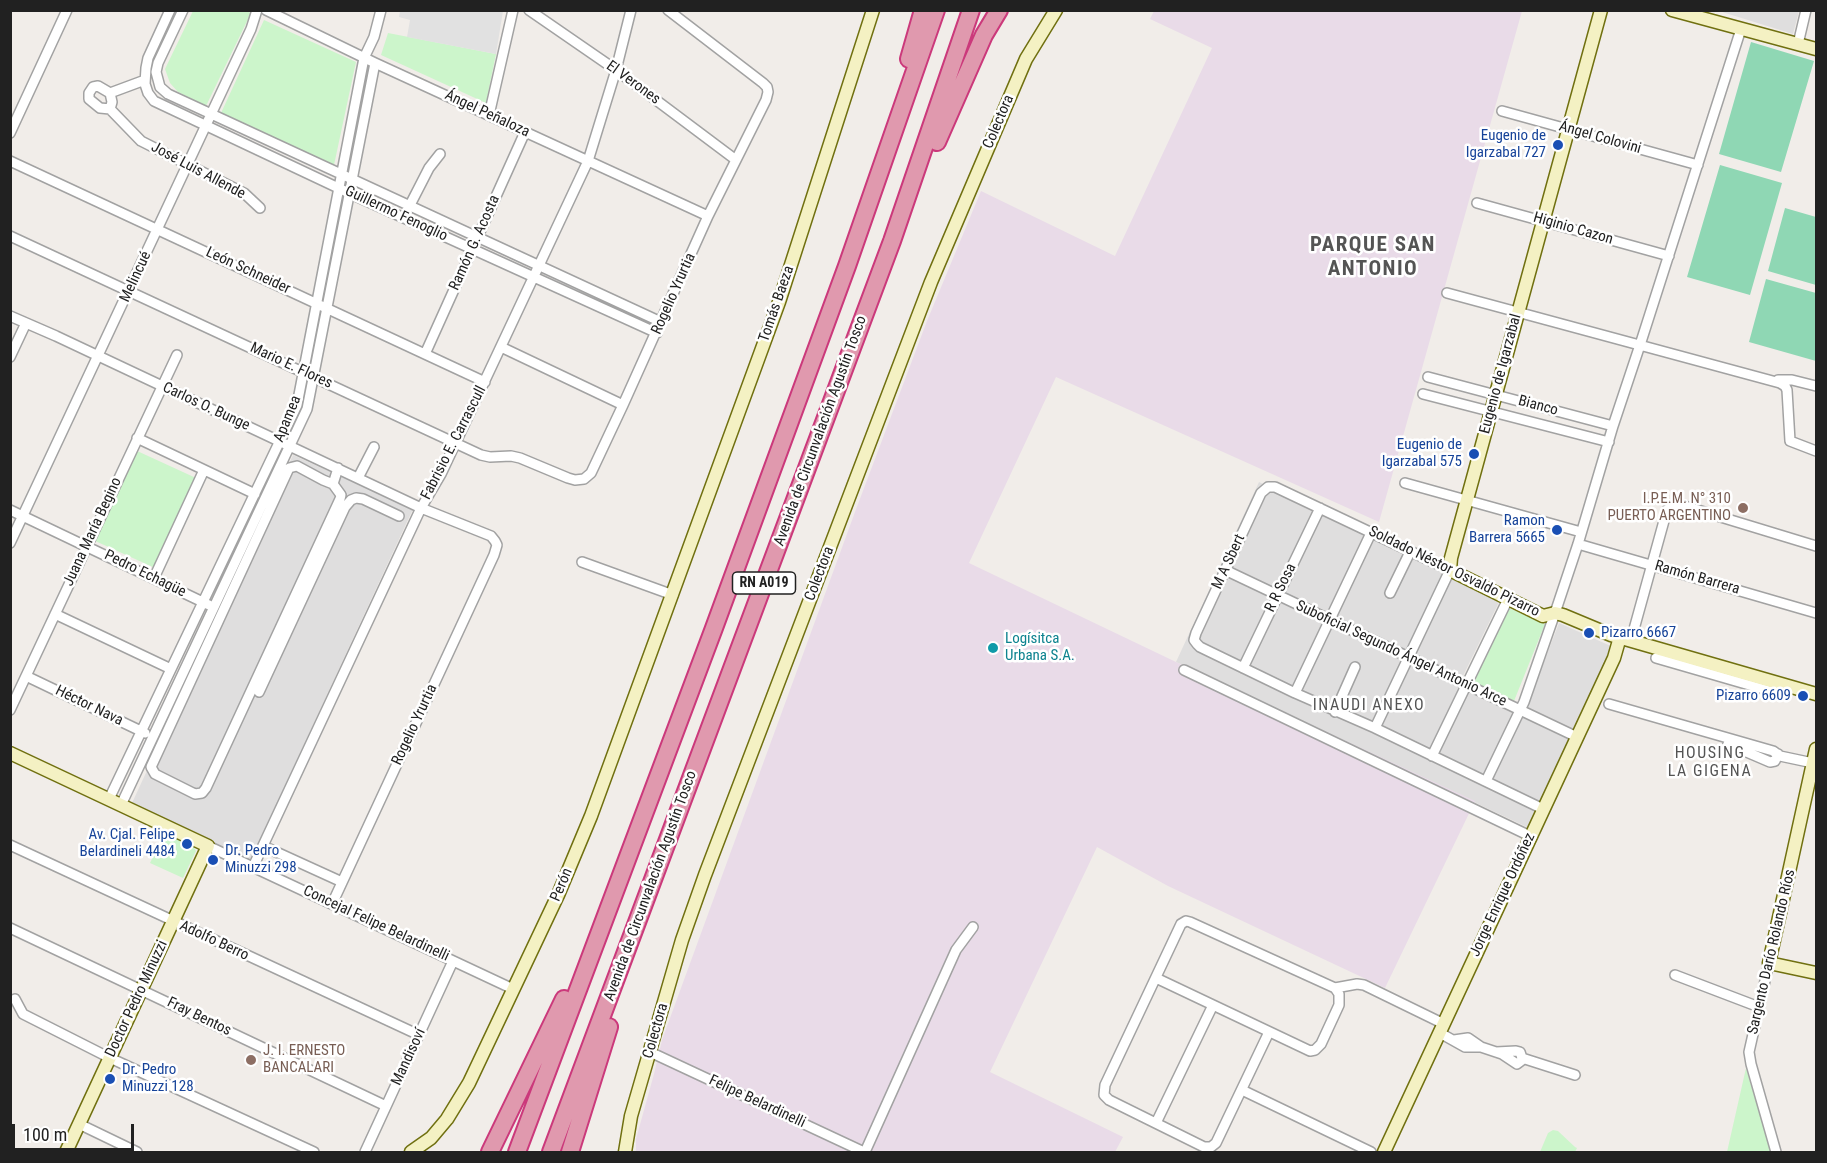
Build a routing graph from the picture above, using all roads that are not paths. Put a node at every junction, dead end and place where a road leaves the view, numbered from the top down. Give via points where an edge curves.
1 (67, 10) edge
2 (170, 10) edge
3 (183, 10) edge
4 (257, 10) edge
5 (266, 10) edge
6 (381, 10) edge
7 (513, 10) edge
8 (529, 10) edge
9 (631, 10) edge
10 (668, 10) edge
11 (873, 10) edge
12 (923, 10) edge
13 (936, 10) edge
14 (971, 10) edge
15 (999, 10) edge
16 (1056, 10) edge
17 (1601, 10) edge
18 (1672, 10) edge
19 (1708, 10) edge
20 (1806, 10) edge
21 (1737, 28) junction
22 (1798, 44) junction
23 (1816, 49) edge
24 (364, 58) junction
25 (375, 63) junction
26 (616, 70) junction
27 (145, 82) junction
28 (110, 93) junction
29 (110, 109) junction
30 (1502, 111) dead end
31 (211, 115) junction
32 (489, 115) junction
33 (206, 126) junction
34 (1568, 129) junction
35 (525, 132) junction
36 (10, 133) edge
37 (440, 154) dead end
38 (735, 160) junction
39 (10, 161) edge
40 (588, 161) junction
41 (189, 164) junction
42 (1698, 165) junction
43 (342, 176) junction
44 (352, 180) junction
45 (339, 188) junction
46 (349, 193) junction
47 (1477, 203) dead end
48 (260, 207) dead end
49 (409, 207) junction
50 (708, 216) junction
51 (1544, 220) junction
52 (158, 230) junction
53 (10, 236) edge
54 (477, 238) junction
55 (892, 241) junction
56 (472, 249) junction
57 (1669, 256) junction
58 (539, 266) junction
59 (847, 266) junction
60 (534, 277) junction
61 (129, 291) junction
62 (1447, 293) dead end
63 (317, 303) junction
64 (327, 308) junction
65 (1518, 313) junction
66 (10, 316) edge
67 (662, 322) junction
68 (26, 323) junction
69 (657, 333) junction
70 (1640, 345) junction
71 (501, 347) junction
72 (425, 354) junction
73 (98, 356) junction
74 (177, 356) dead end
75 (10, 357) edge
76 (304, 373) junction
77 (314, 377) junction
78 (1428, 377) dead end
79 (1772, 381) junction
80 (484, 382) junction
81 (162, 386) junction
82 (1816, 386) edge
83 (1423, 394) dead end
84 (1496, 395) junction
85 (623, 405) junction
86 (1491, 412) junction
87 (1613, 426) junction
88 (137, 438) junction
89 (280, 441) junction
90 (1609, 442) junction
91 (456, 443) junction
92 (290, 446) junction
93 (374, 447) dead end
94 (1816, 451) edge
95 (338, 468) junction
96 (204, 470) junction
97 (358, 478) junction
98 (575, 480) joint
99 (1405, 483) dead end
100 (333, 484) junction
101 (370, 484) junction
102 (1268, 487) joint
103 (255, 494) junction
104 (363, 499) junction
105 (1467, 499) junction
106 (421, 508) junction
107 (1320, 508) junction
108 (10, 510) edge
109 (23, 516) junction
110 (399, 516) dead end
111 (1581, 532) junction
112 (1371, 533) junction
113 (10, 543) edge
114 (1578, 544) junction
115 (497, 545) joint
116 (87, 546) junction
117 (1816, 546) edge
118 (1410, 552) junction
119 (582, 562) dead end
120 (1651, 565) junction
121 (1225, 570) junction
122 (1450, 570) junction
123 (154, 578) junction
124 (1390, 594) dead end
125 (673, 595) junction
126 (1278, 596) junction
127 (1508, 599) junction
128 (203, 602) junction
129 (213, 607) junction
130 (1555, 613) junction
131 (1816, 613) edge
132 (55, 614) junction
133 (1331, 621) junction
134 (1625, 638) junction
135 (1410, 658) junction
136 (1656, 658) dead end
137 (1355, 667) dead end
138 (1243, 668) junction
139 (171, 669) junction
140 (1184, 670) dead end
141 (26, 676) junction
142 (1466, 684) junction
143 (1788, 685) junction
144 (259, 692) dead end
145 (1816, 692) edge
146 (1295, 693) junction
147 (1609, 704) dead end
148 (10, 710) edge
149 (1521, 711) junction
150 (1335, 712) junction
151 (1375, 728) junction
152 (141, 731) junction
153 (153, 737) junction
154 (1577, 737) junction
155 (1816, 749) edge
156 (10, 753) edge
157 (1432, 756) junction
158 (1814, 769) edge
159 (1486, 782) junction
160 (115, 802) junction
161 (680, 809) junction
162 (1543, 809) junction
163 (1530, 836) junction
164 (10, 845) edge
165 (208, 846) junction
166 (263, 846) junction
167 (253, 867) junction
168 (342, 882) junction
169 (332, 904) junction
170 (605, 918) junction
171 (173, 922) junction
172 (973, 927) dead end
173 (10, 928) edge
174 (453, 961) junction
175 (1769, 963) junction
176 (1816, 973) edge
177 (1675, 975) dead end
178 (1156, 978) junction
179 (1335, 988) junction
180 (141, 989) junction
181 (513, 989) junction
182 (15, 999) dead end
183 (1213, 1005) junction
184 (1760, 1007) junction
185 (1442, 1029) junction
186 (1269, 1032) junction
187 (419, 1035) junction
188 (650, 1052) junction
189 (110, 1058) junction
190 (1575, 1076) dead end
191 (1242, 1090) junction
192 (584, 1105) junction
193 (386, 1106) junction
194 (1156, 1123) junction
195 (79, 1124) junction
196 (501, 1131) junction
197 (66, 1152) edge
198 (137, 1152) edge
199 (314, 1152) edge
200 (365, 1152) edge
201 (411, 1152) edge
202 (484, 1152) edge
203 (490, 1152) edge
204 (517, 1152) edge
205 (551, 1152) edge
206 (570, 1152) edge
207 (577, 1152) edge
208 (625, 1152) edge
209 (864, 1152) edge
210 (1371, 1152) edge
211 (1384, 1152) edge
212 (1776, 1152) edge

1 - 36 street
2 - 27 street via 148,58
3 - 31 street, Guillermo Fenoglio via 158,63 157,80 168,94
4 - 31 street, Melincué
5 - 24 street, Ángel Peñaloza
6 - 24 street, Apamea
7 - 32 street
8 - 26 street, El Verones
9 - 26 street, Fabrisio E. Carrascull
10 - 38 street, Rogelio Yrurtia via 767,87 766,100
11 - 125 street, Tomás Baeza via 779,302
12 - 59 highway
13 - 59 highway, Avenida de Circunvalación Agustín Tosco / RN A019
14 - 55 highway, Avenida de Circunvalación Agustín Tosco / RN A019
15 - 55 highway via 984,34
16 - 188 street, Colectora via 1026,59 927,293 705,875
17 - 34 street, Eugenio de Igarzabal
18 - 21 street
19 - 21 street
20 - 22 street
21 - 22 street
21 - 42 street
22 - 23 street
24 - 25 street, Ángel Peñaloza
24 - 43 street, Apamea
25 - 32 street, Ángel Peñaloza
25 - 44 street, Apamea
26 - 38 street, El Verones
26 - 40 street, Fabrisio E. Carrascull
27 - 28 street
27 - 33 street, Guillermo Fenoglio via 154,101
28 - 29 street
28 - 29 street, José Luis Allende via 93,87 89,99 100,108
29 - 41 street, José Luis Allende via 141,141
30 - 34 street, Ángel Colovini
31 - 33 street, Melincué
31 - 43 street, Guillermo Fenoglio
32 - 35 street, Ángel Peñaloza
33 - 41 street, Melincué
33 - 45 street, Guillermo Fenoglio
34 - 42 street, Ángel Colovini
34 - 51 street, Eugenio de Igarzabal
35 - 40 street, Ángel Peñaloza
35 - 54 street, Ramón G. Acosta
37 - 49 street
38 - 50 street, Rogelio Yrurtia
39 - 52 street, León Schneider
40 - 50 street, Ángel Peñaloza
40 - 58 street, Fabrisio E. Carrascull
41 - 48 street, José Luis Allende via 244,192
41 - 52 street, Melincué
42 - 57 street
43 - 44 street, Guillermo Fenoglio
43 - 45 street, Apamea
44 - 46 street, Apamea
44 - 49 street, Guillermo Fenoglio
45 - 46 street, Guillermo Fenoglio
45 - 63 street, Apamea
46 - 56 street, Guillermo Fenoglio
46 - 64 street, Apamea
47 - 51 street, Higinio Cazon
49 - 54 street, Guillermo Fenoglio
50 - 67 street, Rogelio Yrurtia
51 - 57 street, Higinio Cazon
51 - 65 street, Eugenio de Igarzabal
52 - 61 street, Melincué
52 - 63 street, León Schneider
53 - 61 street, Mario E. Flores
54 - 56 street, Ramón G. Acosta
54 - 58 street, Guillermo Fenoglio
55 - 161 highway, Avenida de Circunvalación Agustín Tosco / RN A019
56 - 60 street, Guillermo Fenoglio
56 - 72 street, Ramón G. Acosta
57 - 70 street
58 - 60 street, Fabrisio E. Carrascull
58 - 67 street, Guillermo Fenoglio
59 - 170 highway, Avenida de Circunvalación Agustín Tosco / RN A019
60 - 69 street, Guillermo Fenoglio
60 - 71 street, Fabrisio E. Carrascull
61 - 73 street, Melincué
61 - 76 street, Mario E. Flores
62 - 65 street
63 - 64 street, León Schneider
63 - 76 street, Apamea
64 - 72 street, León Schneider
64 - 77 street, Apamea
65 - 70 street
65 - 84 street, Eugenio de Igarzabal
66 - 68 street, Carlos O. Bunge
67 - 69 street, Rogelio Yrurtia
68 - 73 street, Carlos O. Bunge
68 - 75 street
69 - 85 street, Rogelio Yrurtia
70 - 79 street
70 - 87 street
71 - 80 street, Fabrisio E. Carrascull
71 - 85 street
72 - 80 street, León Schneider
73 - 81 street, Carlos O. Bunge
73 - 109 street, Melincué
74 - 81 street, Juana María Begino
76 - 77 street, Mario E. Flores
76 - 89 street, Apamea via 297,405
77 - 91 street, Mario E. Flores
77 - 92 street, Apamea via 307,409
78 - 84 street, Bianco
79 - 82 street via 1792,380
79 - 94 street via 1787,390 1790,441
80 - 91 street, Fabrisio E. Carrascull
81 - 88 street, Juana María Begino
81 - 89 street, Carlos O. Bunge
83 - 86 street
84 - 86 street, Eugenio de Igarzabal
84 - 87 street, Bianco
85 - 98 street, Rogelio Yrurtia via 591,473
86 - 90 street
86 - 105 street, Eugenio de Igarzabal
87 - 90 street
88 - 96 street
88 - 116 street, Juana María Begino
89 - 92 street, Carlos O. Bunge
89 - 103 street, Apamea
90 - 111 street
91 - 98 street, Mario E. Flores via 490,457 511,456 529,461
91 - 106 street, Fabrisio E. Carrascull
92 - 95 street, Carlos O. Bunge
92 - 129 street, Apamea
93 - 97 street
95 - 97 street, Carlos O. Bunge
95 - 100 street
96 - 103 street
96 - 123 street
97 - 101 street, Carlos O. Bunge
99 - 105 street
100 - 100 street via 340,500 206,788 195,794 155,774 151,766 289,468 297,466
101 - 104 street
101 - 106 street, Carlos O. Bunge
102 - 107 street, Soldado Néstor Osvaldo Pizarro
102 - 121 street, M A Sbert via 1261,493
103 - 128 street, Apamea
104 - 110 street
104 - 144 street via 351,500 345,507
105 - 111 street
105 - 122 street, Eugenio de Igarzabal
106 - 115 street, Carlos O. Bunge via 491,536
106 - 166 street, Fabrisio E. Carrascull
107 - 112 street, Soldado Néstor Osvaldo Pizarro
107 - 126 street, R R Sosa
108 - 109 street, Pedro Echagüe
109 - 113 street, Melincué
109 - 116 street, Pedro Echagüe
111 - 114 street
112 - 118 street, Soldado Néstor Osvaldo Pizarro
112 - 133 street
114 - 120 street, Ramón Barrera
114 - 130 street
115 - 168 street, Rogelio Yrurtia
116 - 123 street, Pedro Echagüe
116 - 132 street, Juana María Begino
117 - 120 street via 1678,504 1667,510
118 - 122 street, Soldado Néstor Osvaldo Pizarro
118 - 124 street
119 - 125 street
120 - 131 street, Ramón Barrera
120 - 134 street
121 - 126 street, Suboficial Segundo Ángel Antonio Arce
121 - 138 street, M A Sbert via 1194,640 1200,647
122 - 127 street, Soldado Néstor Osvaldo Pizarro
122 - 135 street, Eugenio de Igarzabal
123 - 128 street, Pedro Echagüe
125 - 181 street, Perón via 591,816
126 - 133 street, Suboficial Segundo Ángel Antonio Arce
126 - 138 street, R R Sosa
127 - 130 street, Soldado Néstor Osvaldo Pizarro via 1543,616
127 - 142 street
128 - 129 street, Pedro Echagüe
128 - 139 street, Apamea
129 - 153 street, Apamea
130 - 134 street, Soldado Néstor Osvaldo Pizarro
130 - 149 street
132 - 139 street
132 - 141 street, Juana María Begino
133 - 135 street, Suboficial Segundo Ángel Antonio Arce
133 - 146 street
134 - 143 street, Soldado Néstor Osvaldo Pizarro
134 - 154 street, Jorge Enrique Ordóñez
135 - 142 street, Suboficial Segundo Ángel Antonio Arce
135 - 151 street, Eugenio de Igarzabal
136 - 143 street via 1785,695
137 - 150 street
138 - 146 street
139 - 152 street, Apamea
140 - 163 street
141 - 148 street, Juana María Begino
141 - 152 street, Héctor Nava
142 - 149 street, Suboficial Segundo Ángel Antonio Arce
142 - 157 street
143 - 145 street, Soldado Néstor Osvaldo Pizarro
146 - 150 street
147 - 158 street via 1690,728 1770,762 1778,754
149 - 154 street, Suboficial Segundo Ángel Antonio Arce
149 - 159 street
150 - 151 street
151 - 157 street
152 - 153 street, Héctor Nava
152 - 160 street, Apamea
153 - 160 street, Apamea
154 - 162 street, Jorge Enrique Ordóñez
155 - 158 street, Sargento Darío Rolando Ríos
156 - 160 street, Concejal Felipe Belardinelli
157 - 159 street
158 - 175 street, Sargento Darío Rolando Ríos
159 - 162 street
160 - 165 street, Concejal Felipe Belardinelli
161 - 192 highway via 649,915
161 - 205 highway, Avenida de Circunvalación Agustín Tosco / RN A019
162 - 163 street, Jorge Enrique Ordóñez
163 - 185 street, Jorge Enrique Ordóñez
164 - 171 street, Adolfo Berro
165 - 167 street, Concejal Felipe Belardinelli
165 - 171 street, Doctor Pedro Minuzzi
166 - 167 street, Fabrisio E. Carrascull
166 - 168 street
167 - 169 street, Concejal Felipe Belardinelli
168 - 169 street, Rogelio Yrurtia
169 - 174 street, Concejal Felipe Belardinelli
170 - 196 highway
170 - 204 highway, Avenida de Circunvalación Agustín Tosco / RN A019
171 - 180 street, Doctor Pedro Minuzzi
171 - 187 street, Adolfo Berro
172 - 209 street via 956,950
173 - 180 street, Fray Bentos
174 - 181 street, Concejal Felipe Belardinelli
174 - 187 street, Mandisoví
175 - 176 street
175 - 184 street, Sargento Darío Rolando Ríos
177 - 184 street
178 - 179 street via 1181,924 1186,921
178 - 183 street
178 - 194 street via 1105,1085 1104,1095
179 - 185 street via 1364,984
179 - 186 street via 1340,1005 1315,1050
180 - 189 street, Doctor Pedro Minuzzi
180 - 193 street, Fray Bentos
181 - 201 street, Perón via 458,1104 431,1138
182 - 189 street via 23,1014
183 - 186 street
183 - 194 street
184 - 212 street, Sargento Darío Rolando Ríos via 1749,1052
185 - 190 street via 1465,1047 1481,1047 1517,1064 1522,1058
185 - 211 street, Jorge Enrique Ordóñez
186 - 191 street
187 - 193 street, Mandisoví
188 - 208 street, Colectora
188 - 209 street, Felipe Belardinelli
189 - 195 street, Doctor Pedro Minuzzi
189 - 199 street
191 - 194 street via 1211,1147
191 - 210 street
192 - 206 highway
192 - 207 highway
193 - 200 street, Mandisoví
195 - 197 street, Doctor Pedro Minuzzi
195 - 198 street
196 - 202 highway
196 - 203 highway

